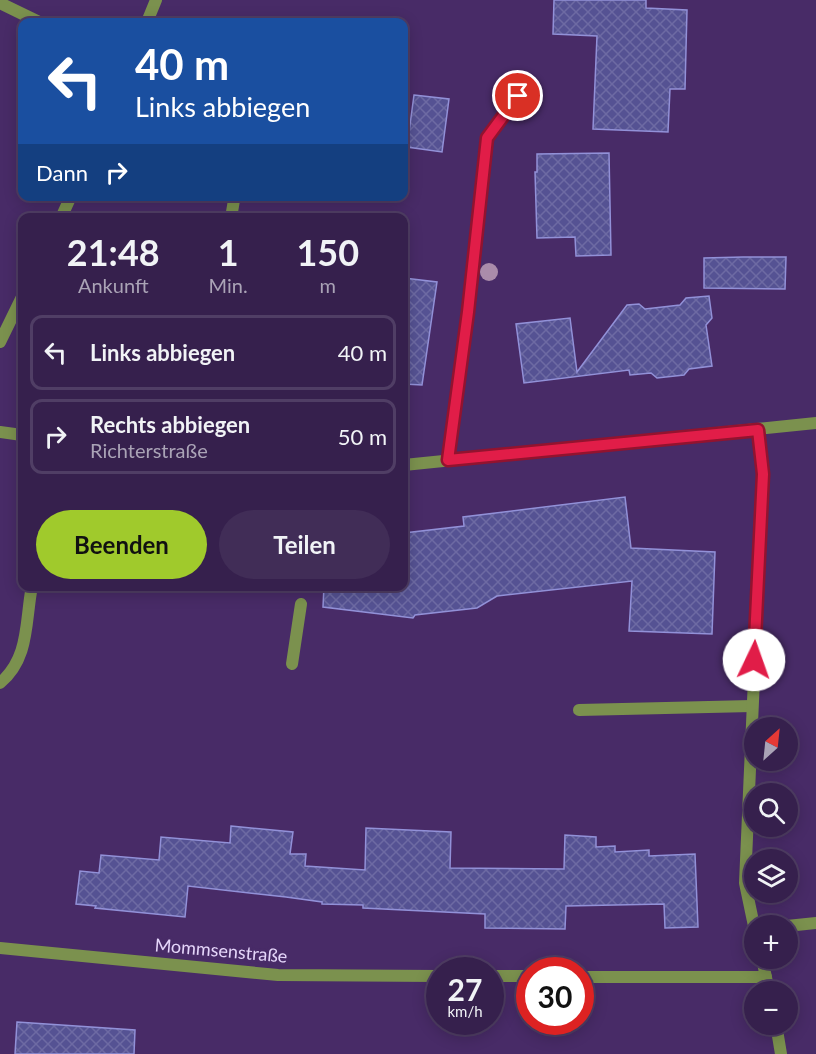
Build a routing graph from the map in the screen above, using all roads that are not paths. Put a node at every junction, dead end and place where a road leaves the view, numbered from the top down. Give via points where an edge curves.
1 (156, 0) edge
2 (0, 3) edge
3 (31, 18) edge
4 (149, 18) edge
5 (518, 96) dead end
6 (18, 305) edge
7 (0, 342) edge
8 (816, 423) edge
9 (758, 430) junction
10 (0, 432) edge
11 (18, 434) edge
12 (448, 460) junction
13 (408, 465) edge
14 (31, 591) edge
15 (301, 604) dead end
16 (292, 663) dead end
17 (0, 683) edge
18 (752, 706) junction
19 (579, 710) dead end
20 (752, 915) edge
21 (816, 923) edge
22 (798, 925) edge
23 (0, 948) edge
24 (764, 969) edge
25 (426, 976) edge
26 (594, 976) edge
27 (766, 977) junction
28 (767, 981) edge
29 (778, 1035) edge
30 (781, 1054) edge

1 - 4 street
2 - 3 street
5 - 12 street via 487,138
6 - 7 street
8 - 9 street
9 - 12 street
9 - 18 street via 763,474
10 - 11 street
12 - 13 street
14 - 17 street via 22,653
15 - 16 street
18 - 19 street
18 - 20 street via 745,883
21 - 22 street
23 - 25 street, Mommsenstraße via 278,975
24 - 27 street
26 - 27 street
27 - 28 street
29 - 30 street

